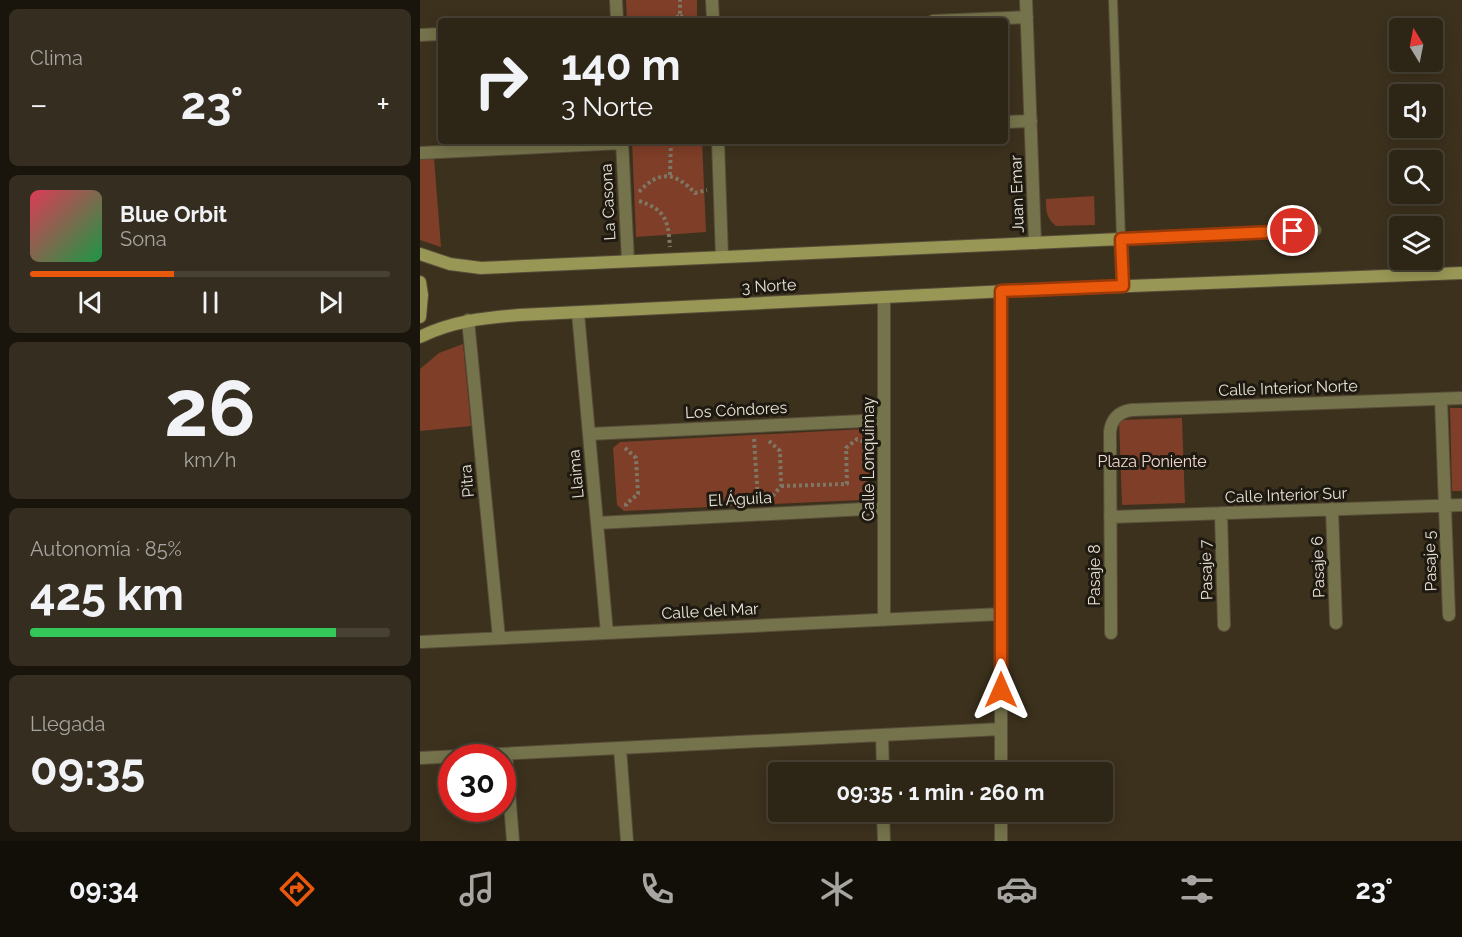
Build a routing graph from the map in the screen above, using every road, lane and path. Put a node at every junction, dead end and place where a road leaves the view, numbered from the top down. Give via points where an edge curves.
1 (616, 0) edge
2 (680, 0) edge
3 (712, 0) edge
4 (1026, 0) edge
5 (1113, 0) edge
6 (680, 16) junction
7 (1027, 17) junction
8 (617, 18) edge
9 (674, 18) edge
10 (686, 18) edge
11 (713, 18) edge
12 (1004, 18) edge
13 (438, 34) edge
14 (420, 35) edge
15 (1030, 121) junction
16 (1008, 122) edge
17 (585, 144) edge
18 (622, 144) edge
19 (671, 144) edge
20 (718, 144) edge
21 (420, 153) edge
22 (670, 175) junction
23 (720, 188) junction
24 (1315, 230) dead end
25 (1121, 239) junction
26 (1035, 243) junction
27 (420, 254) edge
28 (722, 257) junction
29 (671, 260) junction
30 (628, 261) junction
31 (1462, 273) edge
32 (420, 282) edge
33 (1123, 286) junction
34 (1001, 291) junction
35 (884, 297) junction
36 (578, 313) junction
37 (420, 317) edge
38 (468, 320) junction
39 (420, 337) edge
40 (1462, 398) edge
41 (1441, 399) junction
42 (1116, 417) joint
43 (878, 421) junction
44 (753, 426) junction
45 (589, 434) junction
46 (754, 440) junction
47 (622, 446) dead end
48 (782, 486) junction
49 (758, 499) junction
50 (1445, 505) junction
51 (1462, 505) edge
52 (884, 508) junction
53 (1332, 509) junction
54 (1221, 513) junction
55 (758, 514) junction
56 (1110, 518) junction
57 (626, 521) junction
58 (597, 523) junction
59 (1001, 614) junction
60 (1449, 615) dead end
61 (884, 620) junction
62 (1336, 623) dead end
63 (1224, 625) dead end
64 (607, 633) junction
65 (1111, 633) dead end
66 (498, 638) junction
67 (420, 642) edge
68 (1001, 729) junction
69 (882, 735) junction
70 (620, 748) junction
71 (516, 753) edge
72 (438, 757) edge
73 (420, 758) edge
74 (883, 762) edge
75 (1001, 762) edge
76 (511, 822) edge
77 (883, 822) edge
78 (1001, 822) edge
79 (513, 841) edge
80 (627, 841) edge
81 (884, 841) edge
82 (1001, 841) edge

1 - 8 street
2 - 6 path
3 - 11 street
4 - 7 street, Juan Emar
5 - 25 lane
6 - 9 path
6 - 10 path
7 - 12 street
7 - 15 street, Juan Emar
13 - 14 street
15 - 16 street
15 - 26 street, Juan Emar
17 - 21 street
18 - 30 street, La Casona
19 - 22 path
20 - 23 street
22 - 23 path via 695,193
22 - 29 path via 657,178 632,200 662,213 668,227
23 - 28 street
24 - 25 street, 3 Norte
25 - 26 street, 3 Norte
25 - 33 street
26 - 28 street, 3 Norte
27 - 30 street, 3 Norte via 450,264 481,268
28 - 29 street, 3 Norte
29 - 30 street, 3 Norte
31 - 33 street, 3 Norte
32 - 37 street
33 - 34 street, 3 Norte
34 - 35 street, 3 Norte
34 - 59 street
35 - 36 street, 3 Norte
35 - 43 street, Calle Lonquimay
36 - 38 street, 3 Norte
36 - 45 street, Llaima
38 - 39 street, 3 Norte
38 - 66 street, Pitra
40 - 41 street, Calle Interior Norte
41 - 42 street, Calle Interior Norte via 1131,410
41 - 50 street, Pasaje 5
42 - 56 street, Pasaje 8 via 1110,432
43 - 44 street, Los Cóndores
43 - 48 path via 864,442 857,439 846,448 847,484
43 - 52 street, Calle Lonquimay
44 - 45 street, Los Cóndores
44 - 46 path
45 - 58 street, Llaima
46 - 48 path via 768,439 780,451
46 - 49 path
47 - 57 path via 636,458 638,494 626,504
48 - 49 path via 771,499
49 - 55 path
50 - 51 street, Calle Interior Sur
50 - 53 street, Calle Interior Sur
50 - 60 street, Pasaje 5
52 - 55 street, El Águila
52 - 61 street, Calle Lonquimay
53 - 54 street, Calle Interior Sur
53 - 62 street, Pasaje 6
54 - 56 street, Calle Interior Sur
54 - 63 street, Pasaje 7
55 - 57 street, El Águila
56 - 65 street, Pasaje 8
57 - 58 street, El Águila
58 - 64 street, Llaima
59 - 61 street, Calle del Mar
59 - 68 street
61 - 64 street, Calle del Mar
64 - 66 street, Calle del Mar
66 - 67 street, Calle del Mar
68 - 69 street
68 - 75 street
69 - 70 street
69 - 74 street
70 - 71 street
70 - 80 street
72 - 73 street
76 - 79 street
77 - 81 street
78 - 82 street

